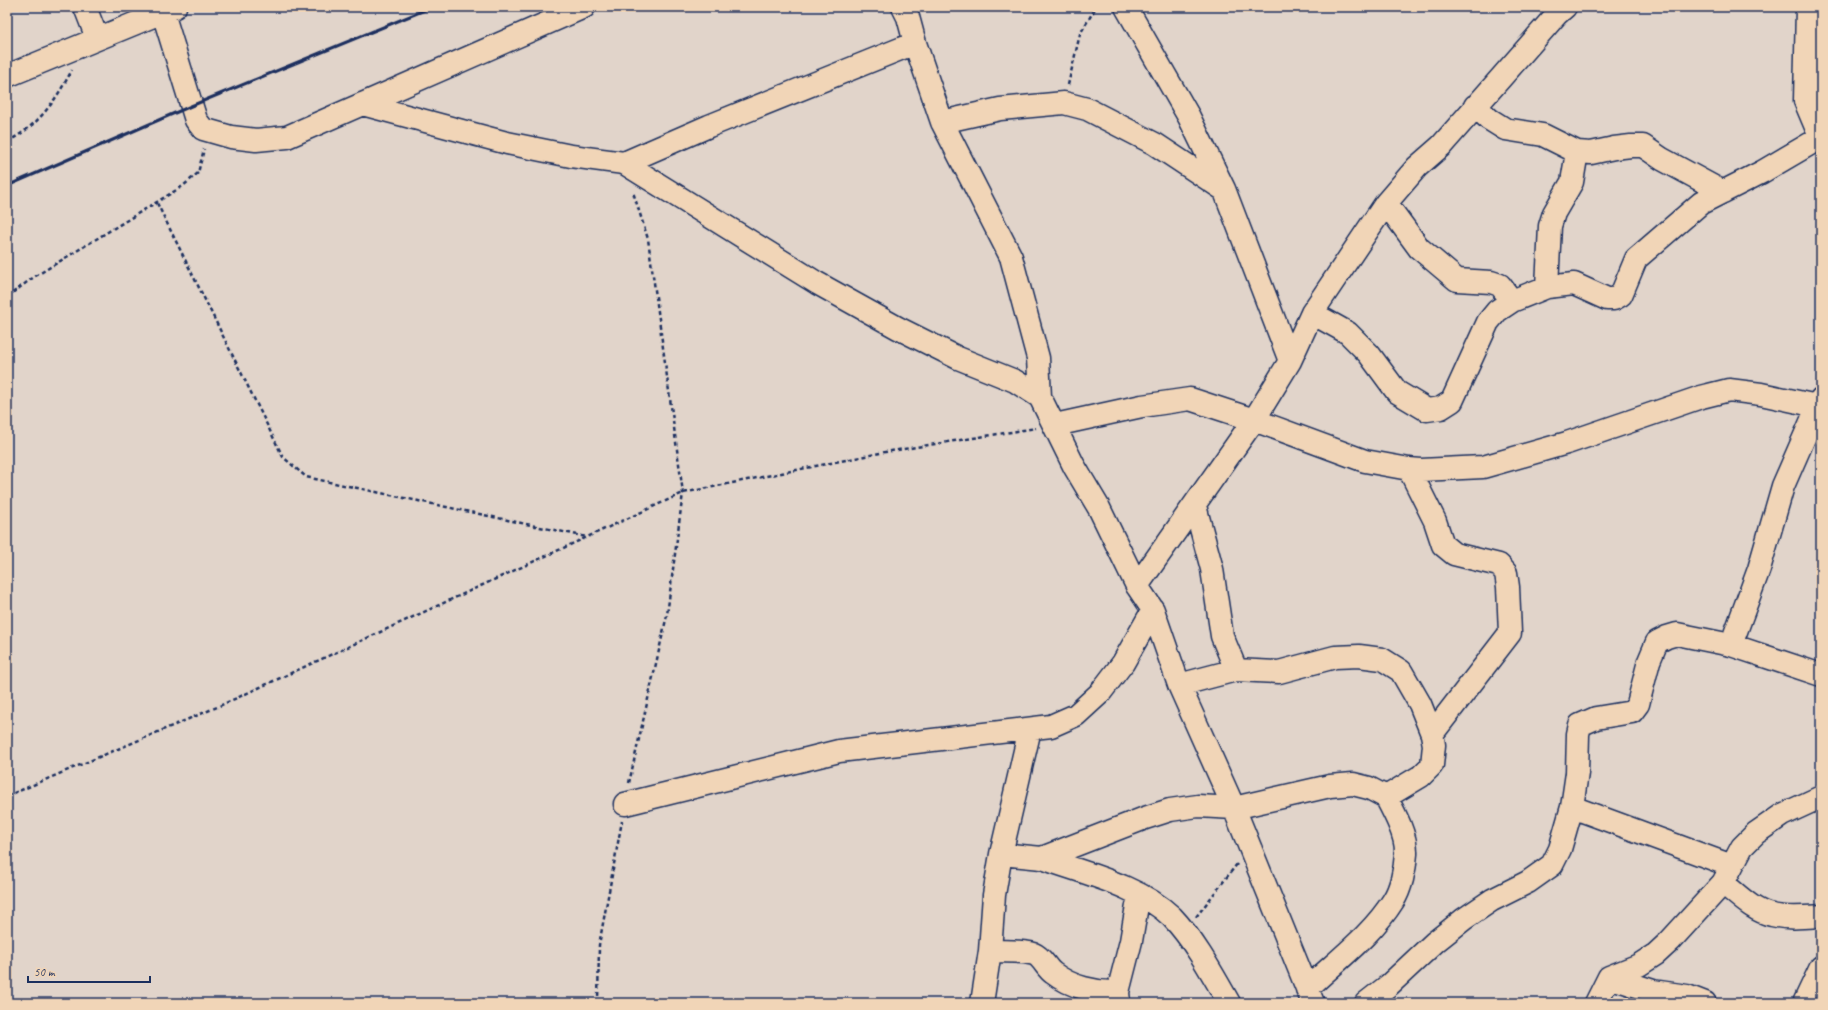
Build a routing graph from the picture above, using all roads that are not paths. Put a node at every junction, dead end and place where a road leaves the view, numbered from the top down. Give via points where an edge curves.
1 (84, 7) edge
2 (584, 7) edge
3 (903, 7) edge
4 (1126, 7) edge
5 (1565, 7) edge
6 (1807, 7) edge
7 (169, 10) edge
8 (97, 38) junction
9 (915, 43) junction
10 (7, 76) edge
11 (362, 104) junction
12 (1475, 106) junction
13 (942, 122) junction
14 (1821, 138) edge
15 (1578, 152) junction
16 (624, 163) junction
17 (1224, 189) junction
18 (1723, 192) junction
19 (1386, 203) junction
20 (1547, 287) junction
21 (1512, 301) junction
22 (1312, 313) junction
23 (1290, 361) junction
24 (1040, 397) junction
25 (1819, 402) edge
26 (1254, 420) junction
27 (1055, 425) junction
28 (1409, 469) junction
29 (1195, 506) junction
30 (1137, 586) junction
31 (1152, 610) junction
32 (1731, 645) junction
33 (1236, 670) junction
34 (1821, 675) edge
35 (1179, 684) junction
36 (1030, 729) junction
37 (1432, 734) junction
38 (1386, 797) junction
39 (1821, 797) edge
40 (625, 804) road end
41 (1572, 807) junction
42 (1234, 808) junction
43 (1001, 854) junction
44 (1042, 858) junction
45 (1728, 874) junction
46 (1139, 894) junction
47 (1821, 916) edge
48 (990, 952) junction
49 (1820, 969) edge
50 (1609, 976) junction
51 (1310, 996) edge
52 (1118, 998) edge
53 (982, 1003) edge
54 (1229, 1003) edge
55 (1366, 1003) edge
56 (1596, 1003) edge
57 (1705, 1003) edge
58 (1804, 1003) edge

1 - 8 street
2 - 11 street
3 - 9 street
4 - 17 street via 1188,117
5 - 12 street
6 - 14 street via 1805,101
7 - 8 street
7 - 11 street via 191,106 196,120 203,129 231,137 256,140 287,137
8 - 10 street
9 - 13 street
9 - 16 street
11 - 16 street via 507,143 571,156
12 - 15 street via 1505,129 1543,134
12 - 19 street
13 - 17 street via 1000,109 1064,103 1087,109 1155,144
13 - 24 street via 1011,257 1038,358
14 - 18 street
15 - 18 street via 1591,153 1643,146
15 - 20 street via 1572,182 1554,213 1550,226
16 - 24 street via 817,283 898,328 958,358 1015,381
17 - 23 street
18 - 20 street via 1701,203 1636,259 1621,295 1614,299 1607,299 1574,284
19 - 21 street via 1419,248 1457,280 1491,282 1500,286
19 - 22 street
20 - 21 street
21 - 22 street via 1488,322 1452,401 1441,408 1427,410 1397,392 1369,354 1348,333
22 - 23 street
23 - 26 street
24 - 27 street
25 - 28 street via 1729,390 1483,467
25 - 32 street via 1784,486 1759,569
26 - 27 street via 1190,399 1142,406
26 - 28 street via 1365,461
26 - 29 street
27 - 30 street
28 - 37 street via 1435,521 1444,546 1454,554 1500,565 1506,573 1508,587 1510,633
29 - 30 street
29 - 33 street via 1212,569 1222,636
30 - 31 street
31 - 35 street
31 - 36 street via 1123,662 1100,693 1076,715 1050,726
32 - 34 street
32 - 41 street via 1677,634 1667,636 1658,642 1649,661 1638,704 1632,712 1596,718 1580,725
33 - 35 street
33 - 37 street via 1279,672 1336,657 1382,659 1401,671 1420,704
35 - 42 street
36 - 40 street via 839,751
36 - 43 street
37 - 38 street via 1432,765 1421,776
38 - 42 street via 1369,788 1353,784 1278,797
38 - 51 street via 1399,822 1406,853 1400,886 1385,913
39 - 45 street via 1782,815 1756,832 1742,847
41 - 45 street
41 - 55 street via 1560,849 1552,865 1464,919
42 - 44 street via 1198,806 1170,810
42 - 51 street
43 - 44 street
43 - 48 street via 994,895
44 - 46 street
45 - 47 street via 1750,905 1772,915
45 - 50 street via 1656,954 1638,965
46 - 52 street
46 - 54 street via 1172,917 1190,940
48 - 52 street via 1035,954 1054,974 1087,990
48 - 53 street
49 - 58 street
50 - 56 street
50 - 57 street via 1653,991 1687,996

